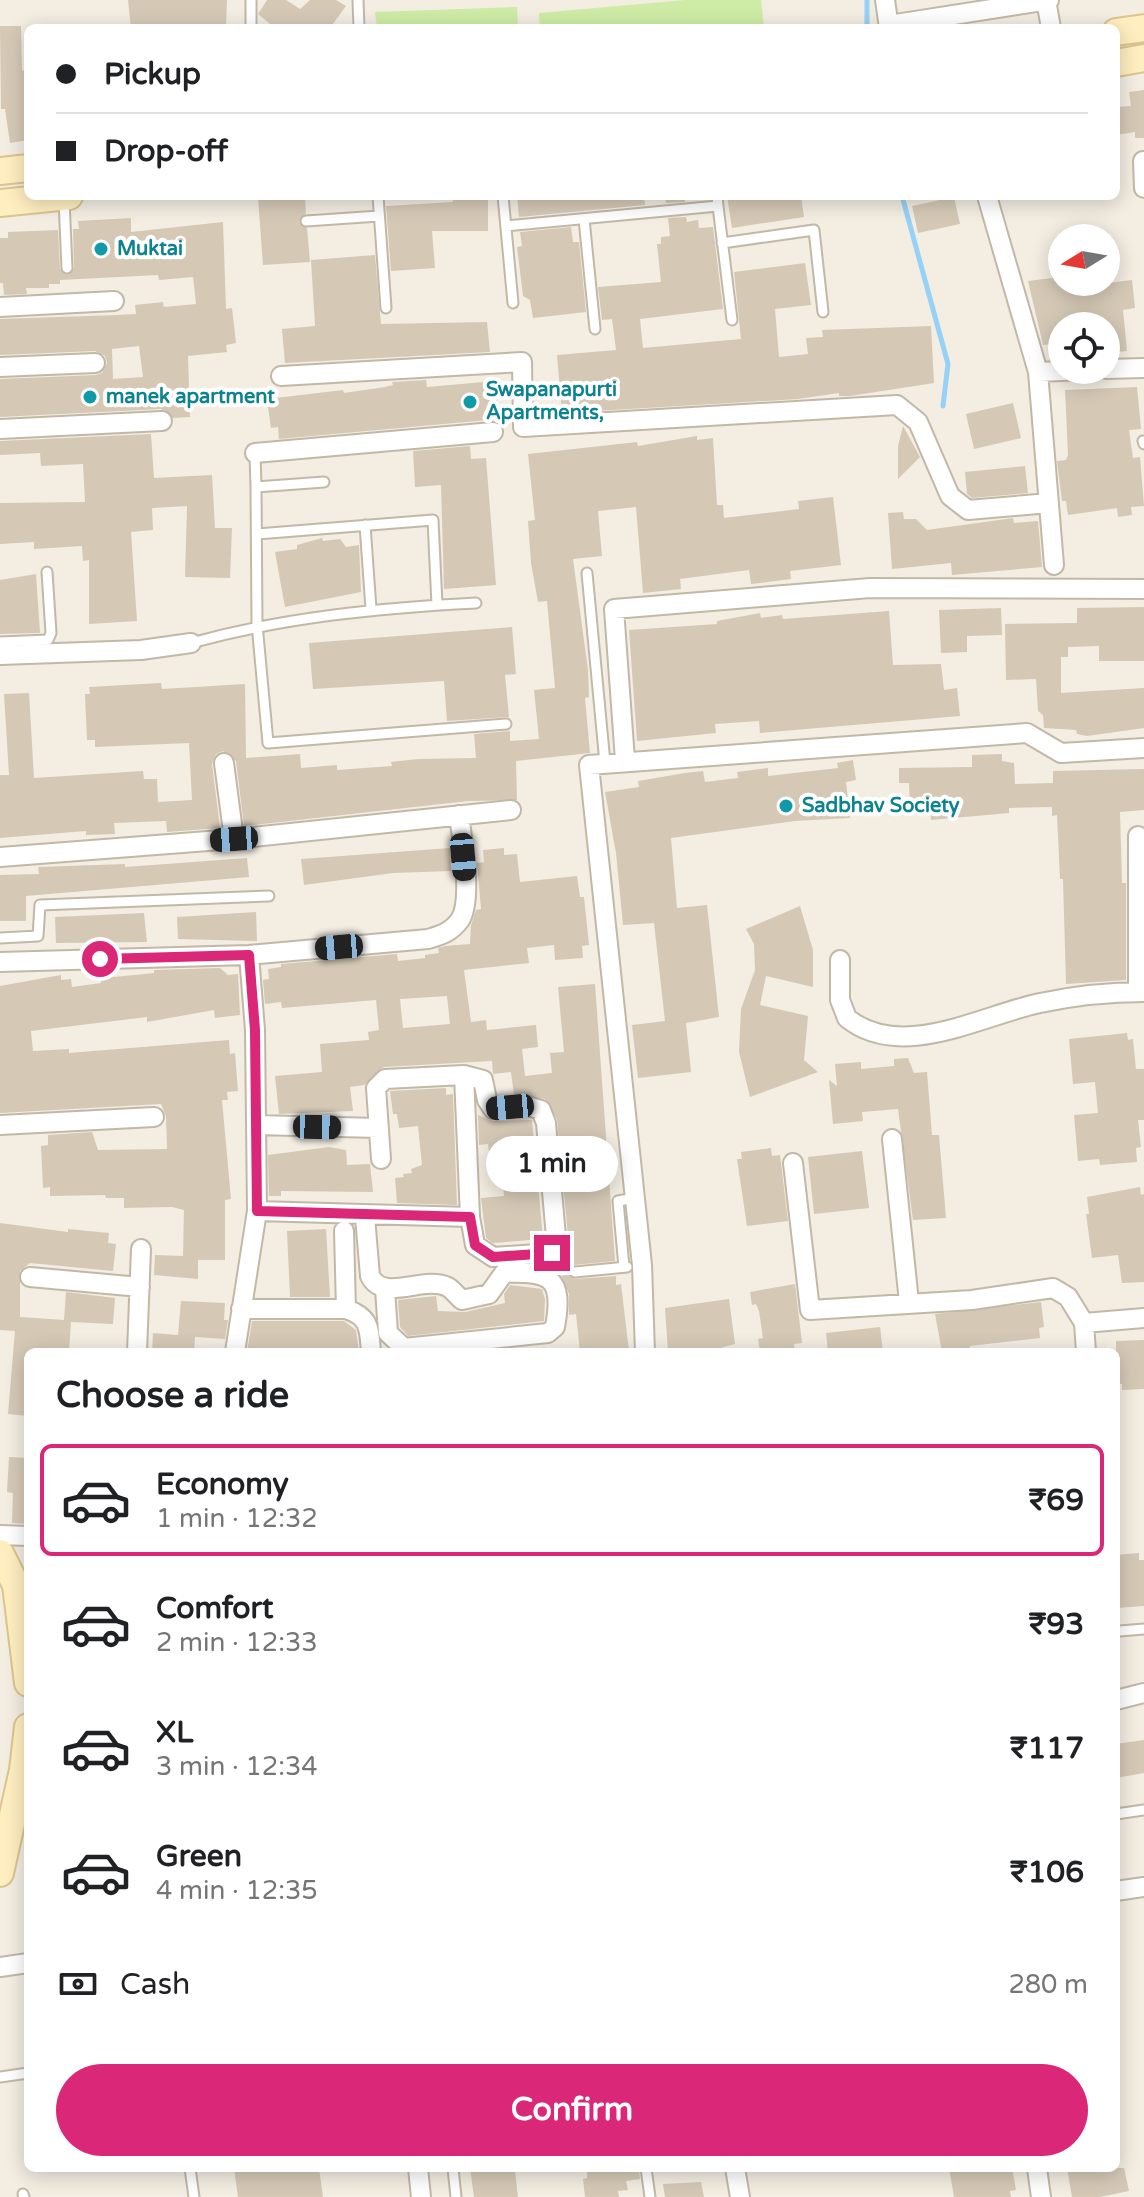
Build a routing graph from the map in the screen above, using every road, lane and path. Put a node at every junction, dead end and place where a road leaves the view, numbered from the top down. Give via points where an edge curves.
1 (251, 0) edge
2 (358, 0) edge
3 (885, 0) edge
4 (1047, 0) edge
5 (251, 24) edge
6 (359, 24) edge
7 (889, 24) edge
8 (907, 24) edge
9 (1050, 24) edge
10 (1144, 28) edge
11 (1120, 31) edge
12 (1144, 58) edge
13 (1120, 62) edge
14 (1143, 161) edge
15 (24, 168) edge
16 (0, 171) edge
17 (1144, 188) edge
18 (29, 200) edge
19 (67, 200) edge
20 (378, 200) edge
21 (503, 200) edge
22 (988, 200) edge
23 (717, 201) edge
24 (0, 203) edge
25 (379, 216) junction
26 (584, 219) junction
27 (306, 221) dead end
28 (506, 226) junction
29 (722, 243) junction
30 (67, 268) dead end
31 (0, 296) edge
32 (68, 296) dead end
33 (114, 301) dead end
34 (513, 303) dead end
35 (0, 307) edge
36 (386, 308) dead end
37 (823, 312) dead end
38 (732, 320) dead end
39 (595, 329) dead end
40 (95, 363) dead end
41 (0, 367) edge
42 (1144, 368) edge
43 (1120, 369) edge
44 (1038, 372) junction
45 (1048, 372) edge
46 (281, 376) dead end
47 (162, 421) dead end
48 (0, 429) edge
49 (493, 432) dead end
50 (255, 453) joint
51 (324, 482) dead end
52 (256, 487) junction
53 (1049, 503) junction
54 (365, 525) junction
55 (257, 534) junction
56 (1054, 565) dead end
57 (47, 572) dead end
58 (587, 573) dead end
59 (1144, 589) edge
60 (476, 603) dead end
61 (437, 605) junction
62 (371, 609) junction
63 (257, 624) junction
64 (0, 642) edge
65 (191, 643) joint
66 (0, 655) edge
67 (506, 724) dead end
68 (1144, 748) edge
69 (625, 760) junction
70 (224, 763) dead end
71 (605, 763) junction
72 (511, 810) dead end
73 (459, 815) junction
74 (1138, 836) dead end
75 (234, 839) junction
76 (0, 857) edge
77 (269, 896) dead end
78 (0, 938) edge
79 (249, 955) junction
80 (840, 960) dead end
81 (0, 962) edge
82 (1141, 992) edge
83 (464, 1075) junction
84 (154, 1117) dead end
85 (0, 1125) edge
86 (256, 1125) junction
87 (379, 1128) junction
88 (892, 1139) dead end
89 (381, 1159) dead end
90 (793, 1163) dead end
91 (257, 1211) junction
92 (365, 1217) junction
93 (470, 1217) junction
94 (344, 1231) dead end
95 (141, 1249) dead end
96 (633, 1266) junction
97 (575, 1272) dead end
98 (30, 1277) dead end
99 (140, 1287) junction
100 (385, 1289) junction
101 (909, 1302) junction
102 (241, 1309) junction
103 (346, 1309) junction
104 (1144, 1318) edge
105 (1084, 1323) junction
106 (137, 1348) edge
107 (236, 1348) edge
108 (371, 1348) edge
109 (644, 1348) edge
110 (1086, 1348) edge
111 (0, 1535) edge
112 (24, 1536) edge
113 (0, 1553) edge
114 (1144, 1629) edge
115 (1120, 1631) dead end
116 (24, 1650) edge
117 (1144, 1693) edge
118 (1120, 1699) edge
119 (24, 1742) edge
120 (8, 1801) edge
121 (1144, 1810) edge
122 (1120, 1813) edge
123 (0, 1873) edge
124 (1144, 1887) edge
125 (1120, 1890) edge
126 (24, 1964) edge
127 (0, 1967) edge
128 (24, 2074) edge
129 (0, 2077) edge
130 (191, 2172) edge
131 (418, 2172) edge
132 (453, 2172) edge
133 (647, 2172) edge
134 (736, 2172) edge
135 (1038, 2172) edge
136 (194, 2197) edge
137 (421, 2197) edge
138 (456, 2197) edge
139 (650, 2197) edge
140 (740, 2197) edge
141 (1041, 2197) edge

1 - 5 lane
2 - 6 lane
3 - 7 street
4 - 8 street
4 - 9 street
10 - 11 street
12 - 13 street
14 - 17 street
15 - 16 street
18 - 24 street
19 - 30 lane
20 - 25 lane
21 - 28 lane
22 - 44 street
23 - 26 lane
23 - 29 lane
25 - 27 lane
25 - 36 lane
26 - 28 lane
26 - 39 lane
28 - 34 lane
29 - 37 lane via 814,230
29 - 38 lane
31 - 32 street
33 - 35 street
40 - 41 street
42 - 43 street
44 - 45 street
44 - 53 street
46 - 53 street via 522,362 523,427 897,405 918,422 950,496 968,510
47 - 48 street
49 - 50 street
50 - 52 lane
51 - 52 lane
52 - 55 lane
53 - 56 street
54 - 55 lane
54 - 61 lane via 433,520
54 - 62 lane
55 - 63 lane
57 - 64 lane via 48,640
58 - 71 lane
59 - 69 street via 870,588 614,609
60 - 61 lane
61 - 62 lane
62 - 63 lane
63 - 65 lane
63 - 67 lane via 268,743
65 - 66 street
68 - 69 street via 1061,753 1027,733
69 - 71 street
70 - 75 street
71 - 96 street via 589,765 635,1198
72 - 73 street
73 - 75 street
73 - 79 street via 465,878 462,918 448,933
74 - 82 street
75 - 76 street
77 - 78 lane via 40,905 38,936
79 - 81 street
79 - 86 street
80 - 82 street via 840,1000 847,1018 881,1037 917,1035 1039,1003
83 - 87 street via 398,1076 379,1082
83 - 93 street
83 - 93 street via 483,1080 493,1109 541,1110 556,1237 552,1253 493,1257 475,1245
84 - 85 street
86 - 87 street
86 - 91 street
87 - 89 street
88 - 101 street
90 - 101 street via 810,1310
91 - 92 street
91 - 102 street
92 - 93 street
92 - 100 street via 370,1276 374,1285
94 - 103 street
95 - 99 street
96 - 97 lane
96 - 109 street
98 - 99 street
99 - 106 street
100 - 100 street via 388,1333 404,1348 548,1333 555,1327 554,1285 546,1274 504,1273 489,1294 462,1300 448,1287 425,1283
101 - 105 street via 972,1300 1053,1288 1068,1297
102 - 103 street
102 - 107 street
103 - 108 street via 362,1314 369,1323
104 - 105 street
105 - 110 street
111 - 112 street
113 - 116 street via 16,1585
114 - 115 lane
117 - 118 street
119 - 120 street
120 - 123 street
121 - 122 lane
124 - 125 street
126 - 127 street
128 - 129 lane
130 - 136 lane
131 - 137 street
132 - 138 lane
133 - 139 lane
134 - 140 street
135 - 141 street

